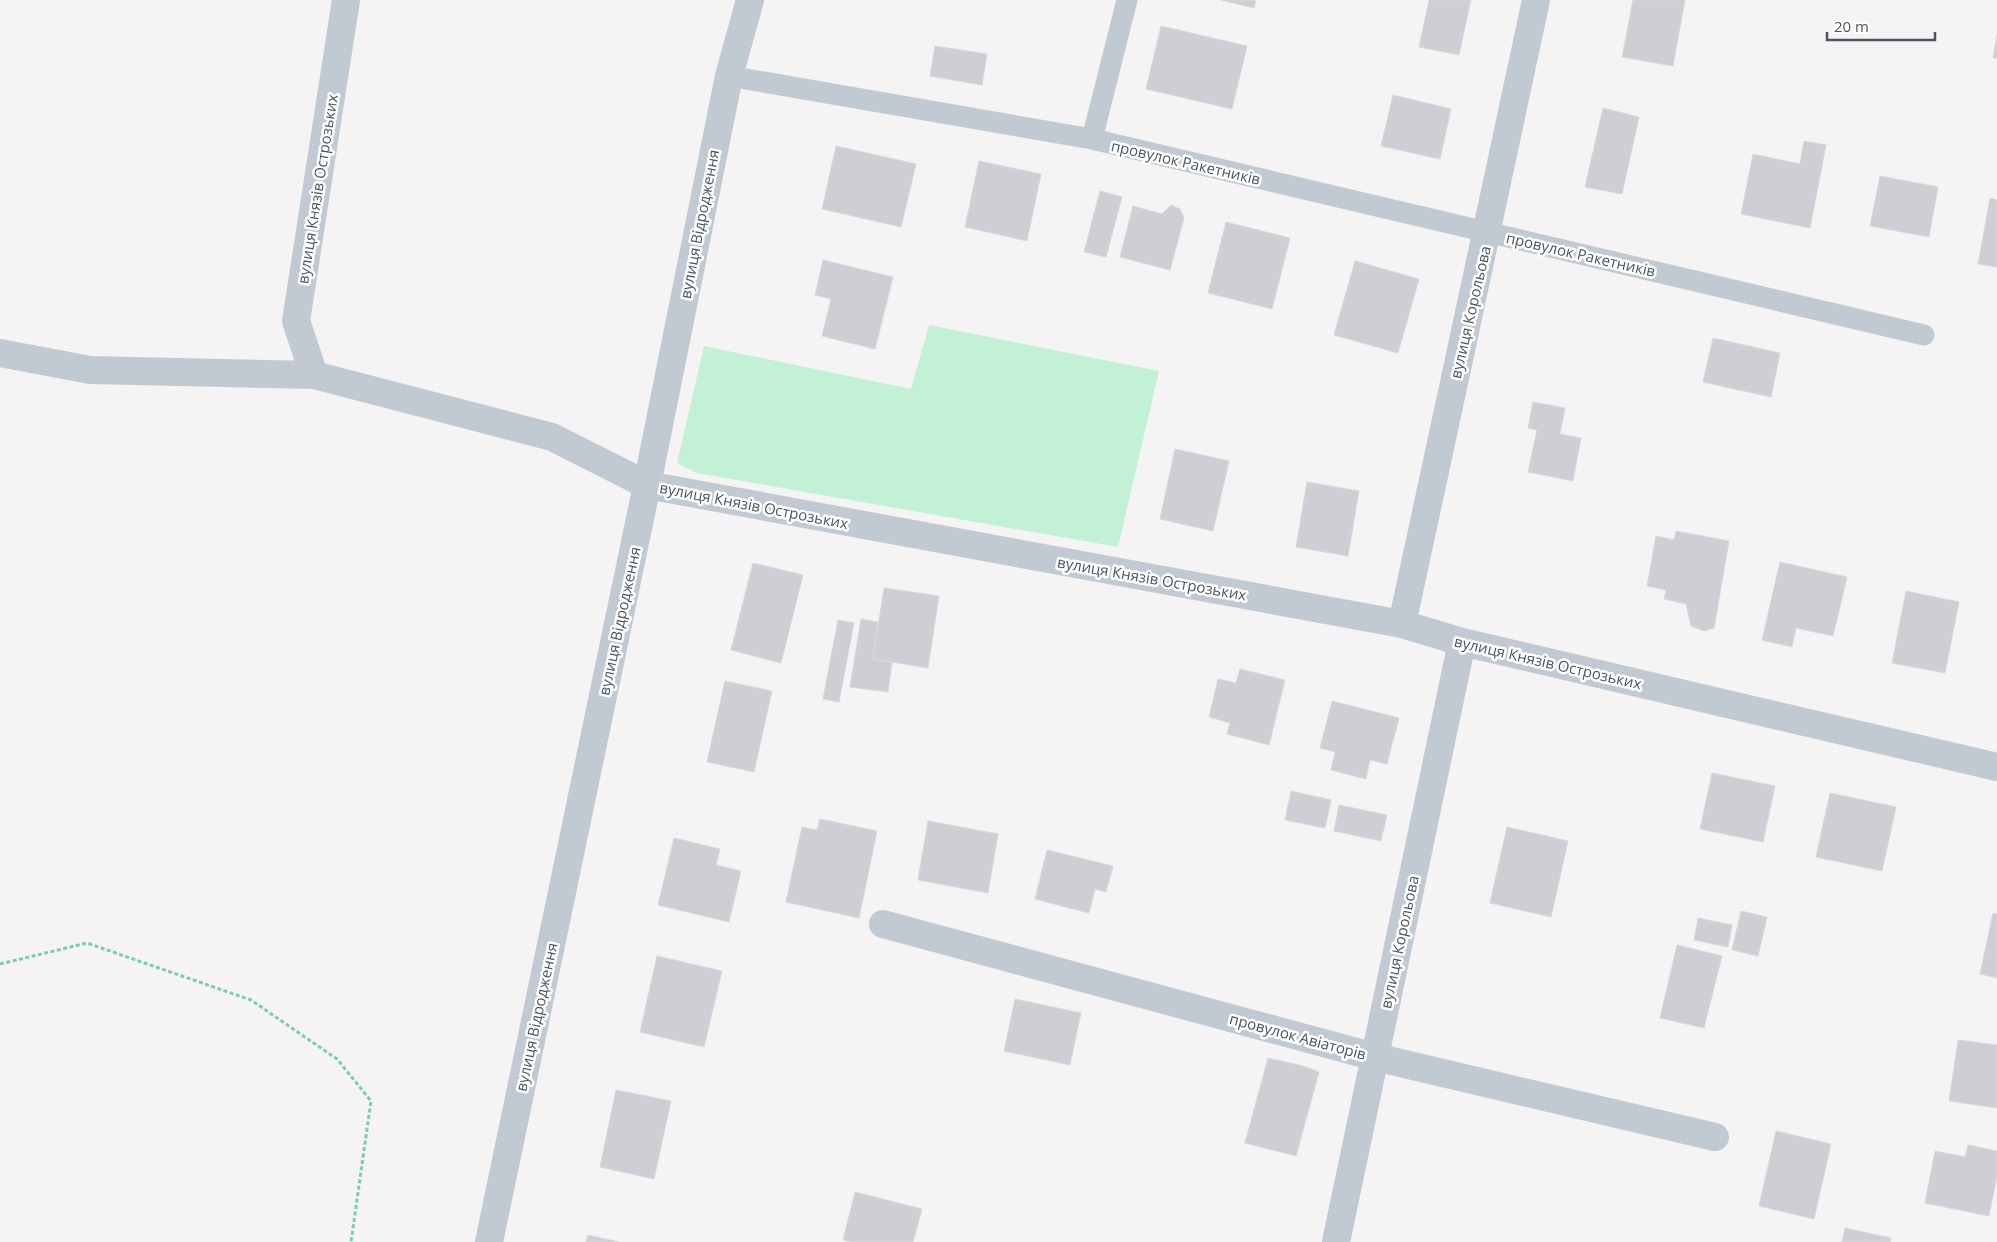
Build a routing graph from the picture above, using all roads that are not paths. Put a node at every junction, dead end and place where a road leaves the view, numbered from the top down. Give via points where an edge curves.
1 (346, 0) edge
2 (750, 0) edge
3 (1127, 0) edge
4 (1536, 0) edge
5 (729, 76) junction
6 (1092, 139) junction
7 (1488, 232) junction
8 (1924, 335) dead end
9 (0, 353) edge
10 (314, 375) junction
11 (647, 485) junction
12 (1402, 624) junction
13 (1462, 642) junction
14 (1997, 767) edge
15 (883, 924) dead end
16 (1375, 1057) junction
17 (1715, 1137) dead end
18 (489, 1242) edge
19 (1336, 1242) edge

1 - 10 street, вулиця Князів Острозьких via 296,321
2 - 5 street, вулиця Відродження
3 - 6 lane, провулок Ракетників
4 - 7 street, вулиця Корольова
5 - 6 lane, провулок Ракетників
5 - 11 street, вулиця Відродження
6 - 7 lane, провулок Ракетників
7 - 8 lane, провулок Ракетників
7 - 12 street, вулиця Корольова
9 - 10 street, вулиця Князів Острозьких via 90,370
10 - 11 street, вулиця Князів Острозьких via 552,437
11 - 12 street, вулиця Князів Острозьких
11 - 18 street, вулиця Відродження
12 - 13 street, вулиця Князів Острозьких
13 - 14 street, вулиця Князів Острозьких
13 - 16 street, вулиця Корольова
15 - 16 street, провулок Авіаторів
16 - 17 street, провулок Авіаторів
16 - 19 street, вулиця Корольова

